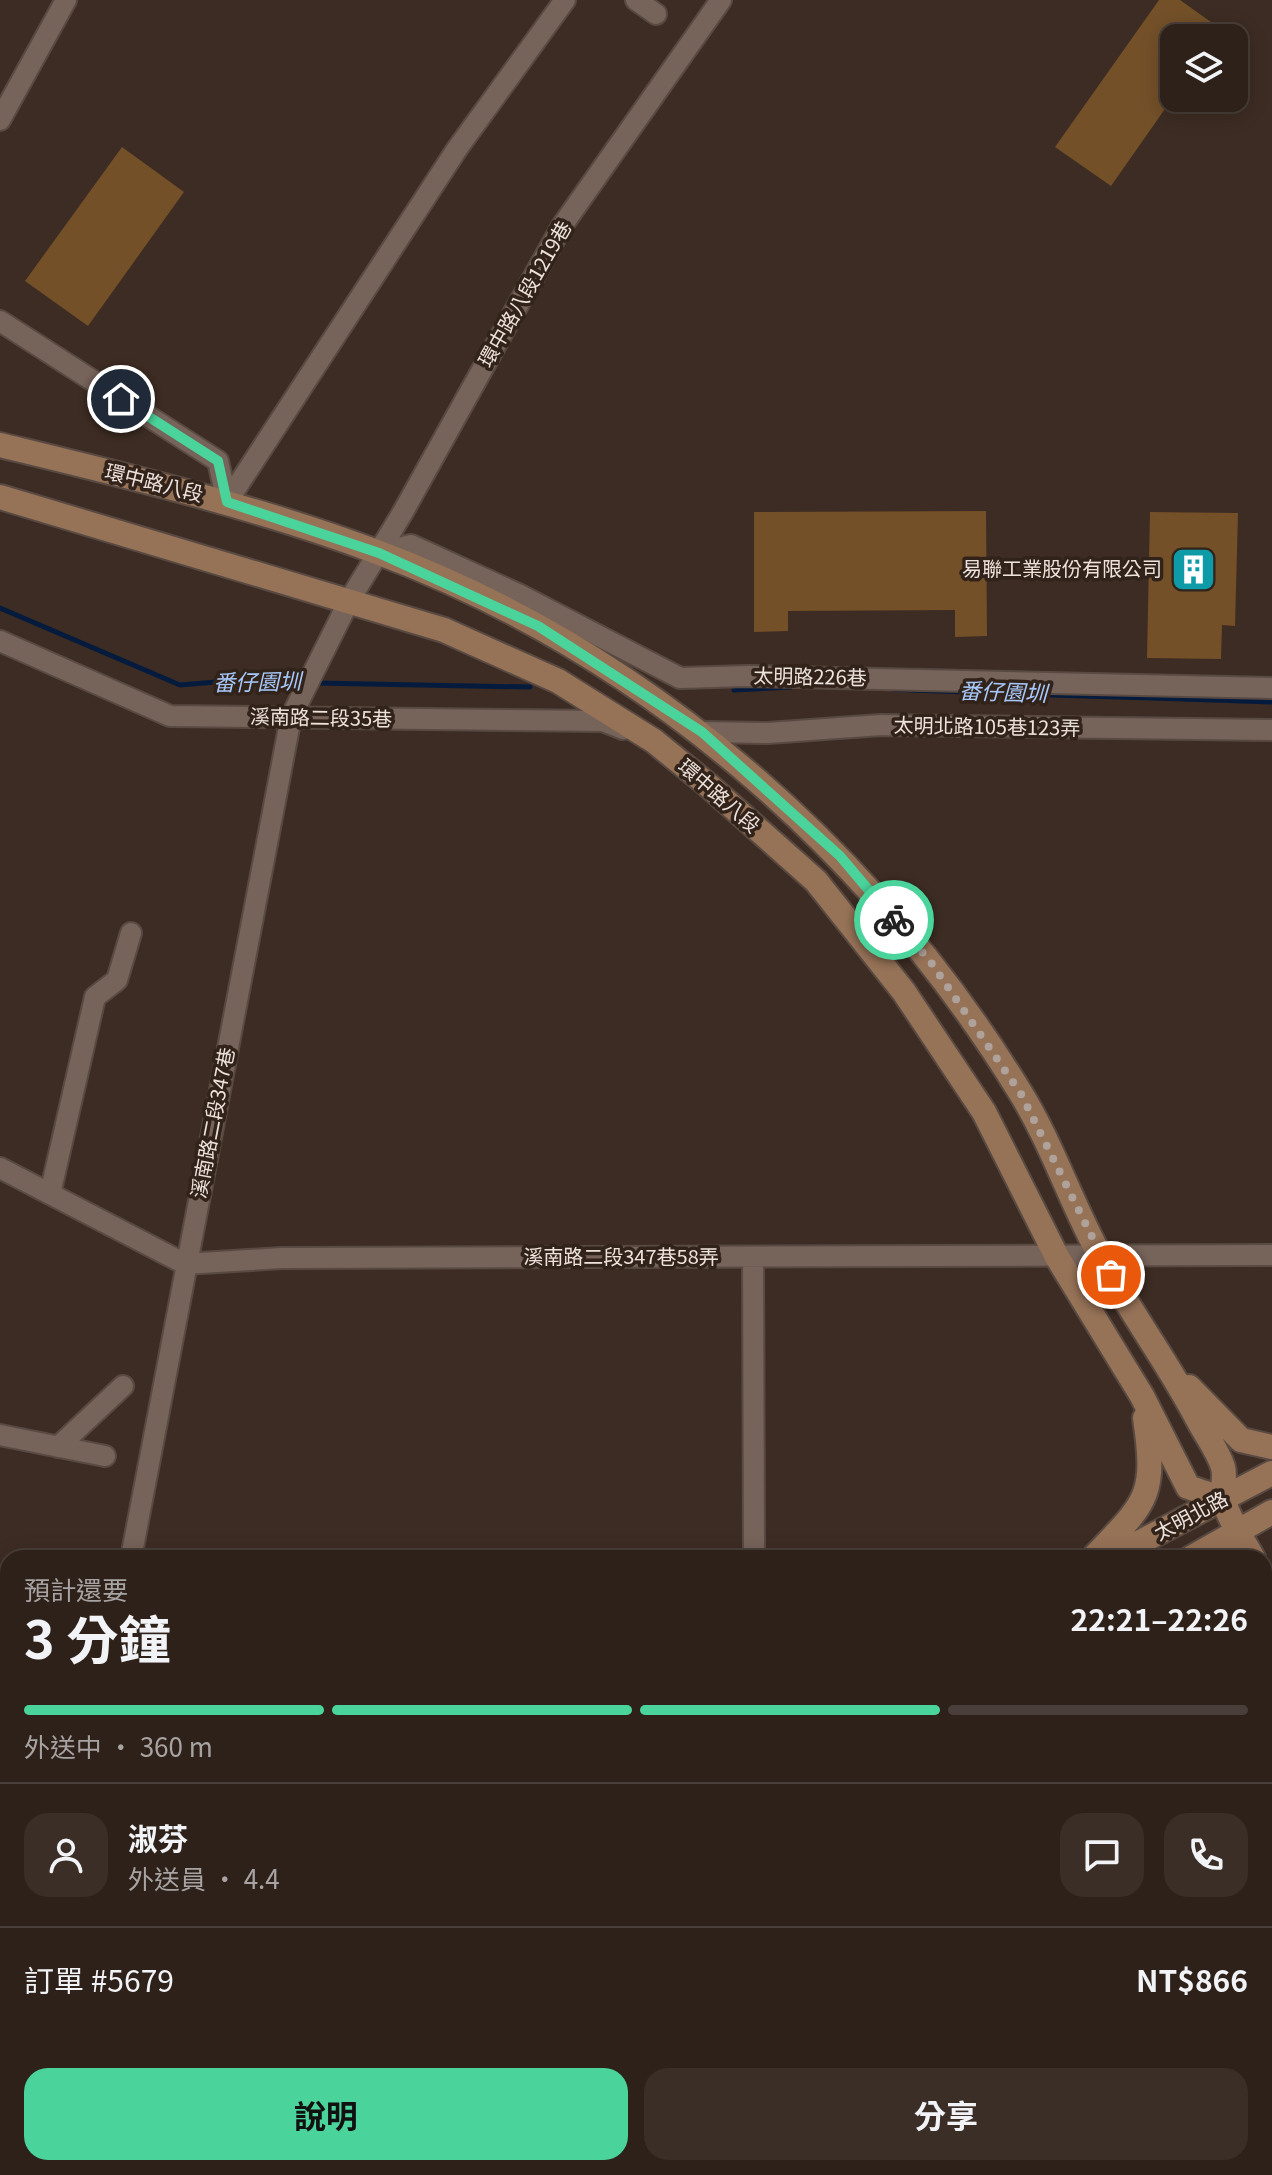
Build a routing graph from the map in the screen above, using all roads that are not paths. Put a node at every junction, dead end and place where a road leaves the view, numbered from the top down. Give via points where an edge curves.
1 (66, 0) edge
2 (565, 0) edge
3 (636, 0) edge
4 (721, 0) edge
5 (656, 14) dead end
6 (0, 120) edge
7 (0, 321) edge
8 (0, 445) edge
9 (0, 497) edge
10 (227, 502) junction
11 (379, 553) junction
12 (349, 601) junction
13 (0, 641) edge
14 (308, 683) joint
15 (1272, 688) edge
16 (291, 717) junction
17 (1272, 730) edge
18 (702, 732) junction
19 (654, 741) junction
20 (131, 933) dead end
21 (0, 1168) edge
22 (50, 1194) junction
23 (1099, 1254) junction
24 (1272, 1255) edge
25 (753, 1257) junction
26 (1057, 1257) junction
27 (185, 1264) junction
28 (1172, 1370) junction
29 (123, 1386) dead end
30 (1142, 1396) junction
31 (0, 1435) edge
32 (58, 1447) junction
33 (1272, 1447) edge
34 (105, 1456) dead end
35 (1272, 1473) edge
36 (1223, 1499) junction
37 (1272, 1512) edge
38 (1237, 1529) junction
39 (132, 1550) edge
40 (754, 1550) edge
41 (1101, 1550) edge
42 (1125, 1550) edge
43 (1204, 1550) edge
44 (1249, 1550) edge

1 - 6 street
2 - 10 street via 457,149
3 - 5 street
4 - 11 street, 環中路八段1219巷 via 562,226
7 - 10 street via 218,461
8 - 10 street, 環中路八段
9 - 12 street, 環中路八段
10 - 11 street, 環中路八段
11 - 12 street, 環中路八段1219巷
11 - 15 street, 太明路226巷 via 411,545 680,678
11 - 18 street, 環中路八段 via 538,626
12 - 14 street, 環中路八段1219巷
12 - 19 street, 環中路八段 via 444,630 558,681
13 - 16 street, 溪南路二段35巷 via 170,716
14 - 16 street, 溪南路二段347巷
16 - 19 street, 溪南路二段35巷 via 603,721
16 - 27 street, 溪南路二段347巷
17 - 18 street, 太明北路105巷123弄 via 881,725
18 - 23 street, 環中路八段 via 840,856 930,961 1021,1094
19 - 26 street, 環中路八段 via 816,881 884,966 984,1112
20 - 22 street via 117,980 95,997
21 - 22 street
22 - 27 street
23 - 24 street, 溪南路二段347巷58弄
23 - 26 street, 溪南路二段347巷58弄
23 - 28 street, 環中路八段
25 - 26 street, 溪南路二段347巷58弄
25 - 27 street, 溪南路二段347巷58弄 via 298,1258
25 - 40 street
26 - 30 street, 環中路八段
27 - 39 street, 溪南路二段347巷
28 - 33 street, 環中路八段 via 1241,1440
28 - 36 street, 環中路八段 via 1224,1469
29 - 32 street
30 - 36 street, 環中路八段 via 1188,1487
30 - 41 street, 環中路八段 via 1150,1457 1145,1499
31 - 32 street
32 - 34 street
35 - 36 street, 太明北路
36 - 38 street, 環中路八段
36 - 42 street, 太明北路
37 - 38 street, 太明北路
38 - 43 street, 太明北路
38 - 44 street, 環中路八段

